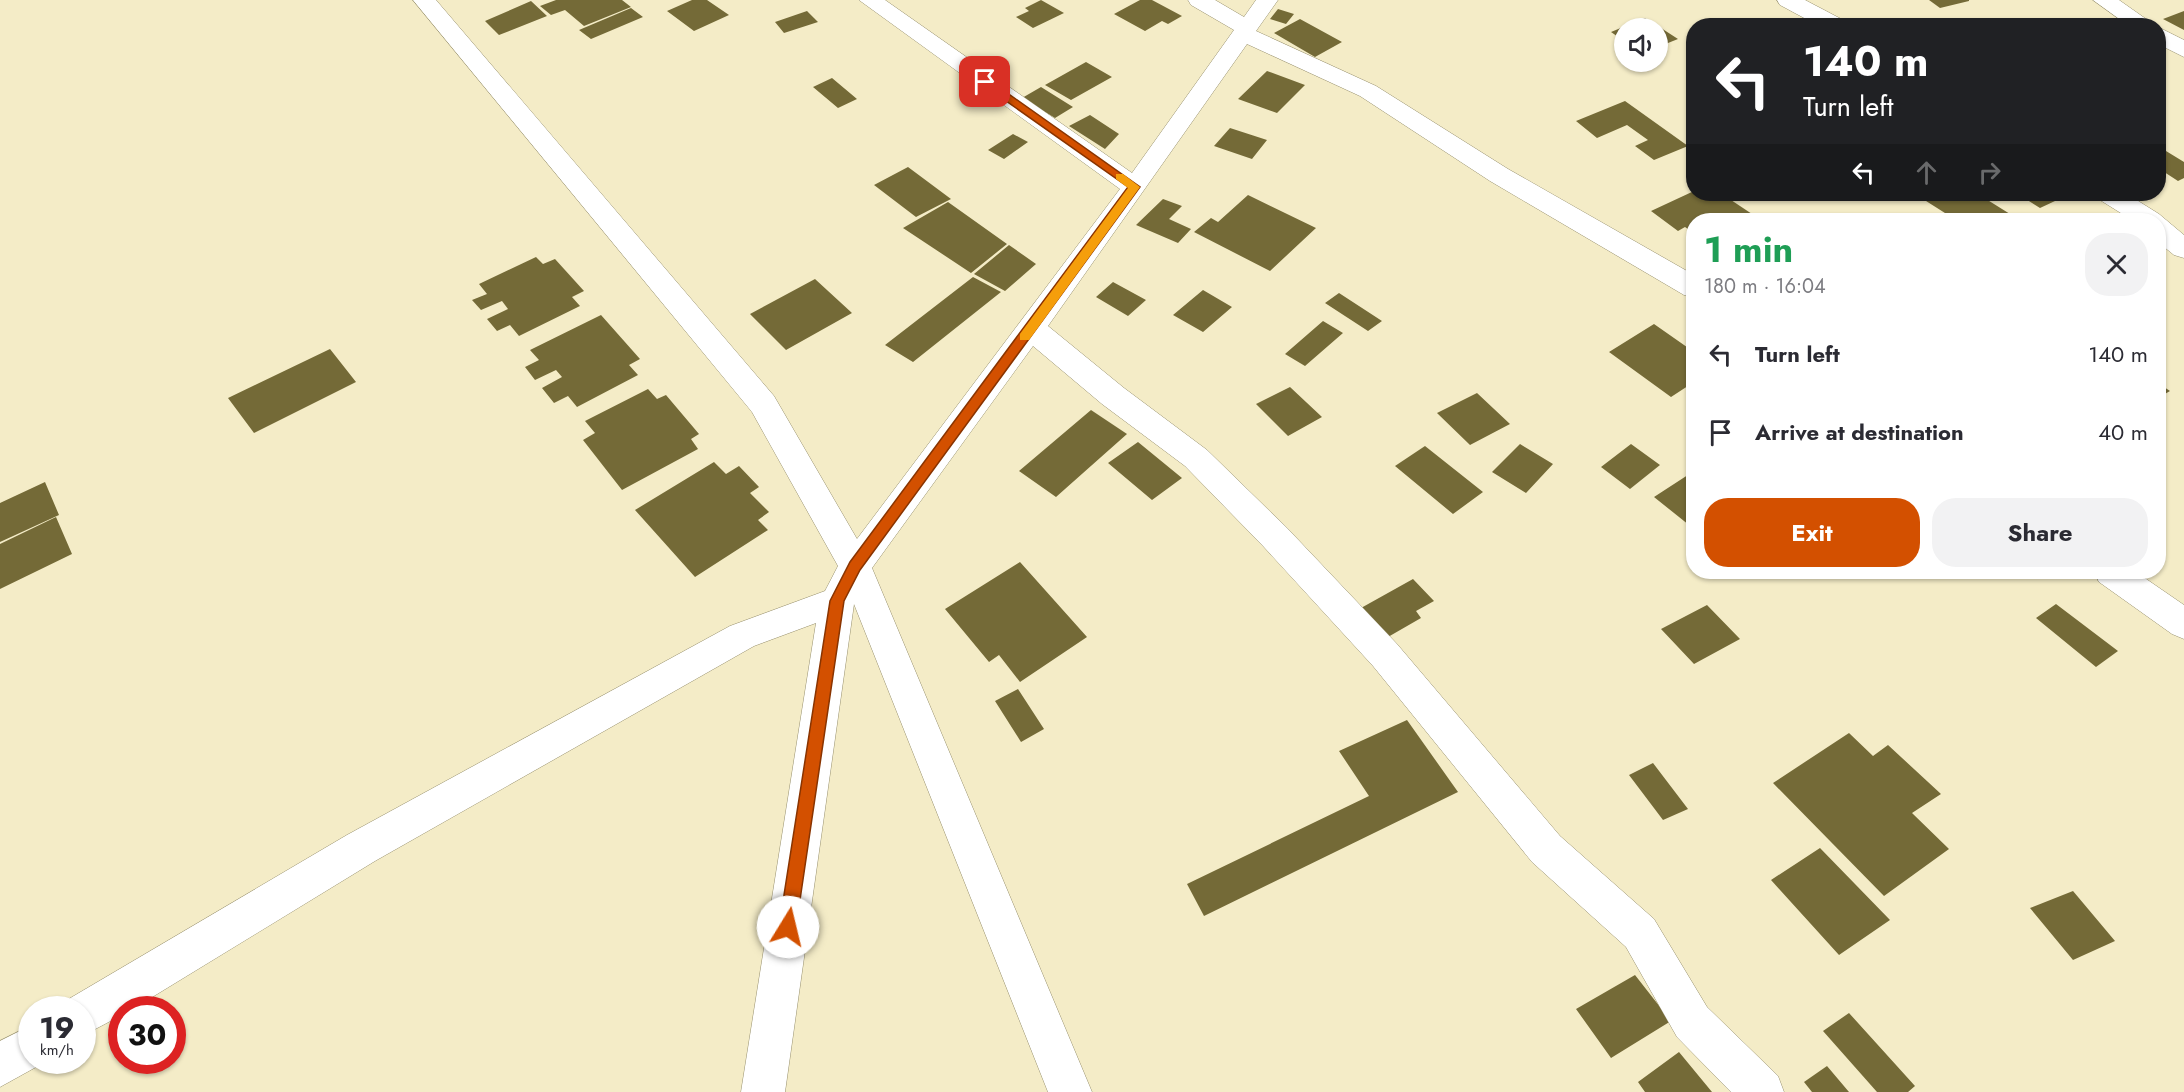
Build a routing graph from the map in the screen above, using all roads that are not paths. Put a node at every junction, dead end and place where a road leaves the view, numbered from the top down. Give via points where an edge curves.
1 (424, 0) edge
2 (870, 0) edge
3 (1199, 0) edge
4 (1267, 0) edge
5 (1788, 0) edge
6 (2104, 0) edge
7 (1822, 18) edge
8 (2132, 18) edge
9 (1246, 31) junction
10 (2166, 39) edge
11 (2184, 50) edge
12 (1135, 187) junction
13 (2120, 201) edge
14 (2139, 213) edge
15 (2166, 234) edge
16 (2184, 249) edge
17 (1686, 283) edge
18 (1031, 328) junction
19 (855, 566) junction
20 (2121, 579) edge
21 (837, 601) junction
22 (2184, 624) edge
23 (96, 1007) edge
24 (18, 1054) edge
25 (0, 1065) edge
26 (763, 1092) edge
27 (1070, 1092) edge
28 (1762, 1092) edge

1 - 19 street via 763,404
2 - 12 street
3 - 9 street
4 - 9 street
5 - 7 street
6 - 8 street
9 - 12 street
9 - 17 street via 1368,91 1499,175
10 - 11 street
12 - 18 street
13 - 14 street
15 - 16 street
18 - 19 street
18 - 28 street via 1196,458 1275,537 1385,655 1546,849 1640,933 1692,1022
19 - 21 street
19 - 27 street
20 - 22 street
21 - 23 street via 742,636 361,848
21 - 26 street
24 - 25 street

